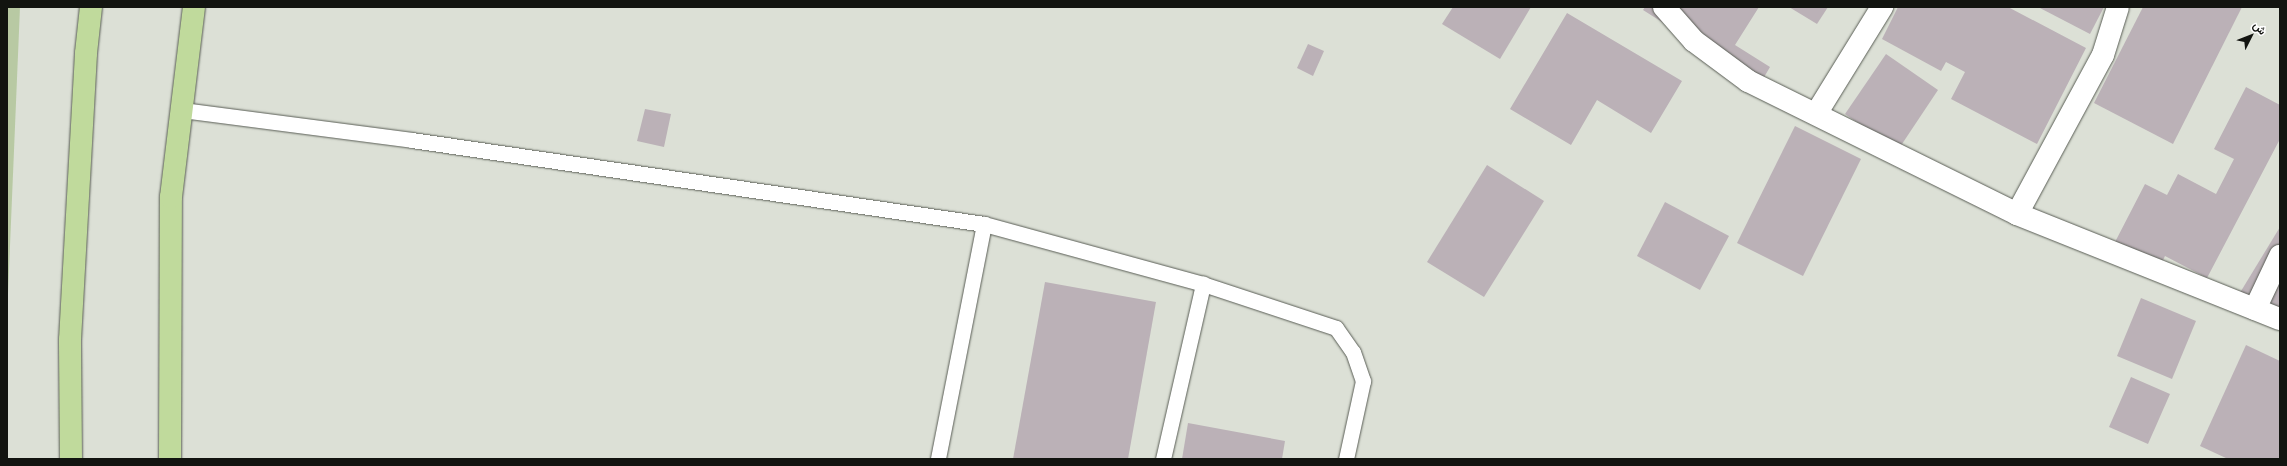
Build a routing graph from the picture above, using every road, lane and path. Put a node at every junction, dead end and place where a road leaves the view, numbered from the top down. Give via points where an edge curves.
1 (91, 7) edge
2 (1664, 7) edge
3 (1882, 7) edge
4 (2118, 7) edge
5 (195, 8) edge
6 (182, 110) junction
7 (1816, 114) junction
8 (2017, 214) junction
9 (984, 224) junction
10 (2280, 256) edge
11 (1204, 284) junction
12 (2255, 309) junction
13 (2280, 319) edge
14 (71, 459) edge
15 (170, 459) edge
16 (938, 459) edge
17 (1163, 459) edge
18 (1346, 459) edge

1 - 14 highway via 85,60 70,340
2 - 7 street via 1694,40 1748,81
3 - 7 street
4 - 8 street via 2102,55
5 - 6 highway
6 - 9 lane via 412,140
6 - 15 highway via 171,197
7 - 8 street
8 - 12 street
9 - 11 lane
9 - 16 lane
10 - 12 street
11 - 17 lane
11 - 18 lane via 1336,328 1353,352 1363,381
12 - 13 street

